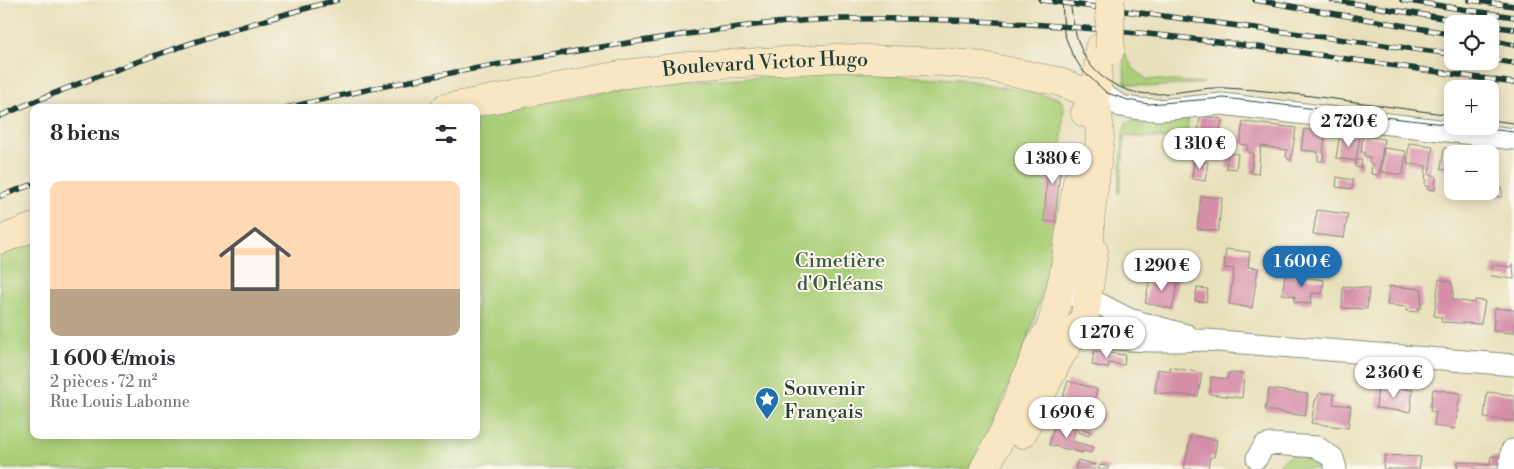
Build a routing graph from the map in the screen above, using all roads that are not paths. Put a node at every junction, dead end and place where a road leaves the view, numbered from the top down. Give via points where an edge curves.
1 (1100, 0) edge
2 (1110, 0) edge
3 (1105, 49) junction
4 (1101, 98) junction
5 (465, 104) edge
6 (1514, 139) edge
7 (30, 229) edge
8 (0, 240) edge
9 (1060, 294) junction
10 (1088, 298) junction
11 (1064, 328) junction
12 (1206, 340) junction
13 (1514, 365) edge
14 (1257, 458) dead end
15 (984, 469) edge
16 (1005, 469) edge
17 (1336, 469) edge

1 - 3 street
2 - 3 street, bridge
3 - 4 street
4 - 5 street, Boulevard Victor Hugo via 1057,81 983,66 838,58 661,70 553,86
4 - 6 street via 1159,110 1222,104
4 - 9 street via 1086,108
4 - 10 street via 1098,110 1100,138 1090,221
7 - 8 street
9 - 10 street
9 - 11 street
10 - 11 street via 1085,316
10 - 12 street via 1129,318
11 - 12 street via 1102,337 1163,342
11 - 15 street via 1038,349 1005,430
11 - 16 street via 1052,370
12 - 13 street
14 - 17 street via 1264,446 1271,444 1316,447 1333,458

